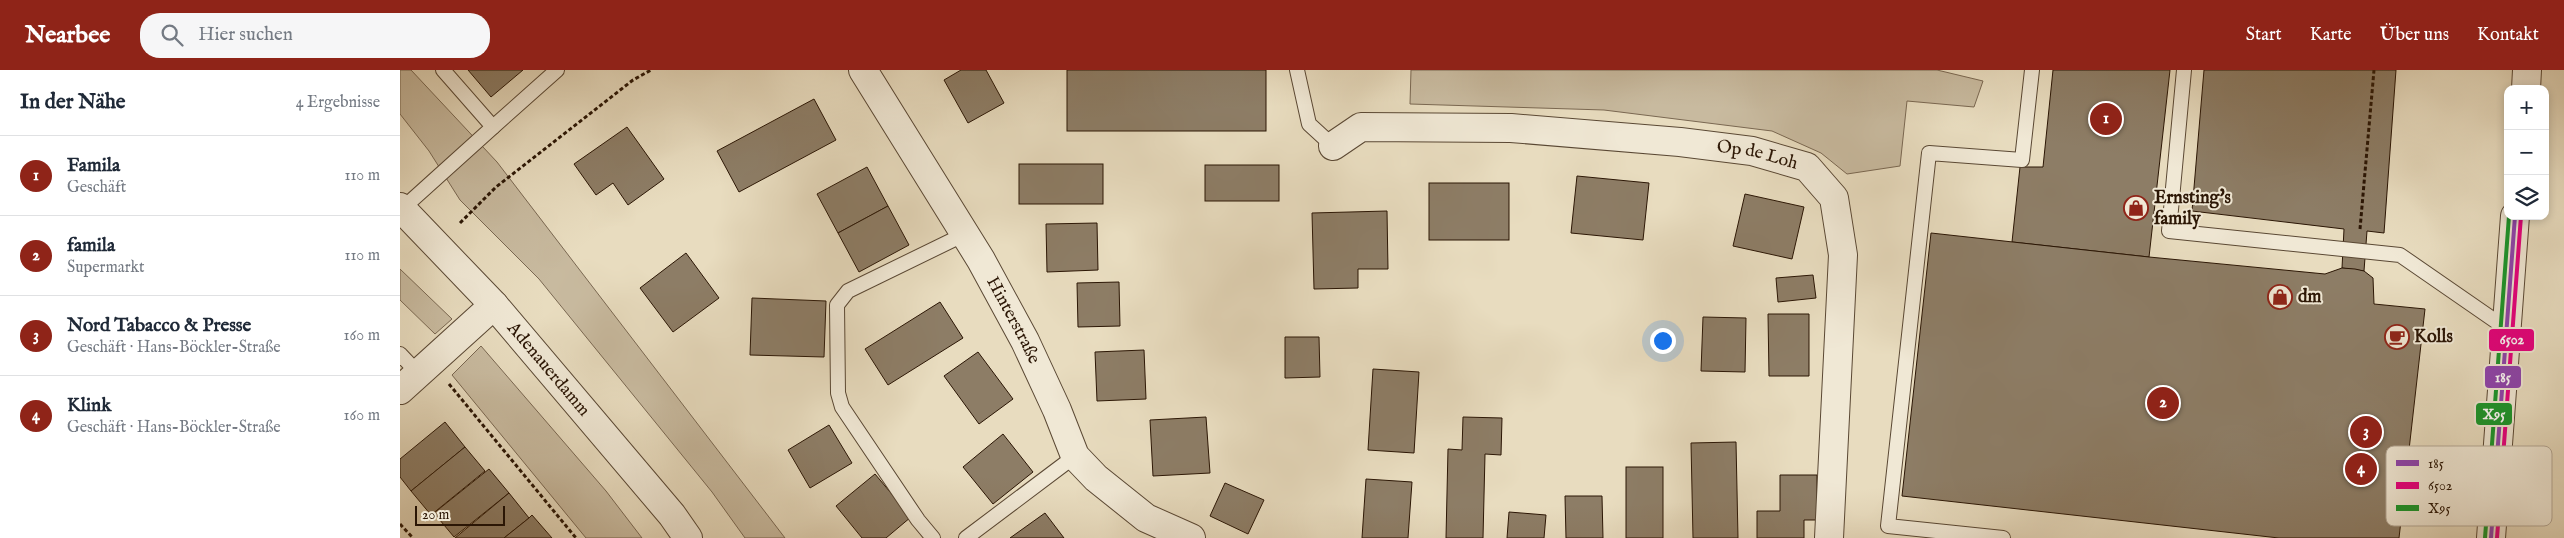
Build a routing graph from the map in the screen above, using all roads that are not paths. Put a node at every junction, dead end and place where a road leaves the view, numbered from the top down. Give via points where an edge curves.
1 (443, 70) edge
2 (557, 70) edge
3 (863, 70) edge
4 (1297, 70) edge
5 (2032, 70) edge
6 (2184, 70) edge
7 (2527, 70) edge
8 (2526, 85) edge
9 (493, 127) junction
10 (1333, 146) joint
11 (401, 208) edge
12 (2515, 220) edge
13 (965, 234) junction
14 (494, 305) junction
15 (2507, 329) junction
16 (412, 370) edge
17 (2498, 446) edge
18 (1075, 456) junction
19 (688, 538) edge
20 (933, 538) edge
21 (966, 538) edge
22 (1191, 538) edge
23 (1829, 538) edge
24 (2003, 538) edge

1 - 9 lane
2 - 9 lane
3 - 13 street, Hinterstraße
4 - 10 lane via 1310,124
5 - 24 lane via 2022,160 1929,153 1888,526
6 - 15 lane via 2168,231 2400,255
7 - 8 street
9 - 11 lane
10 - 23 street, Op de Loh via 1361,127 1511,128 1752,151 1807,167 1834,198 1843,255
11 - 14 street, Adenauerdamm
12 - 15 street
13 - 18 street, Hinterstraße via 1025,341
13 - 20 lane via 848,291 837,305 838,393 842,407
14 - 16 street
14 - 19 street, Adenauerdamm
15 - 17 street
18 - 21 lane
18 - 22 street, Hinterstraße via 1096,478 1146,518

